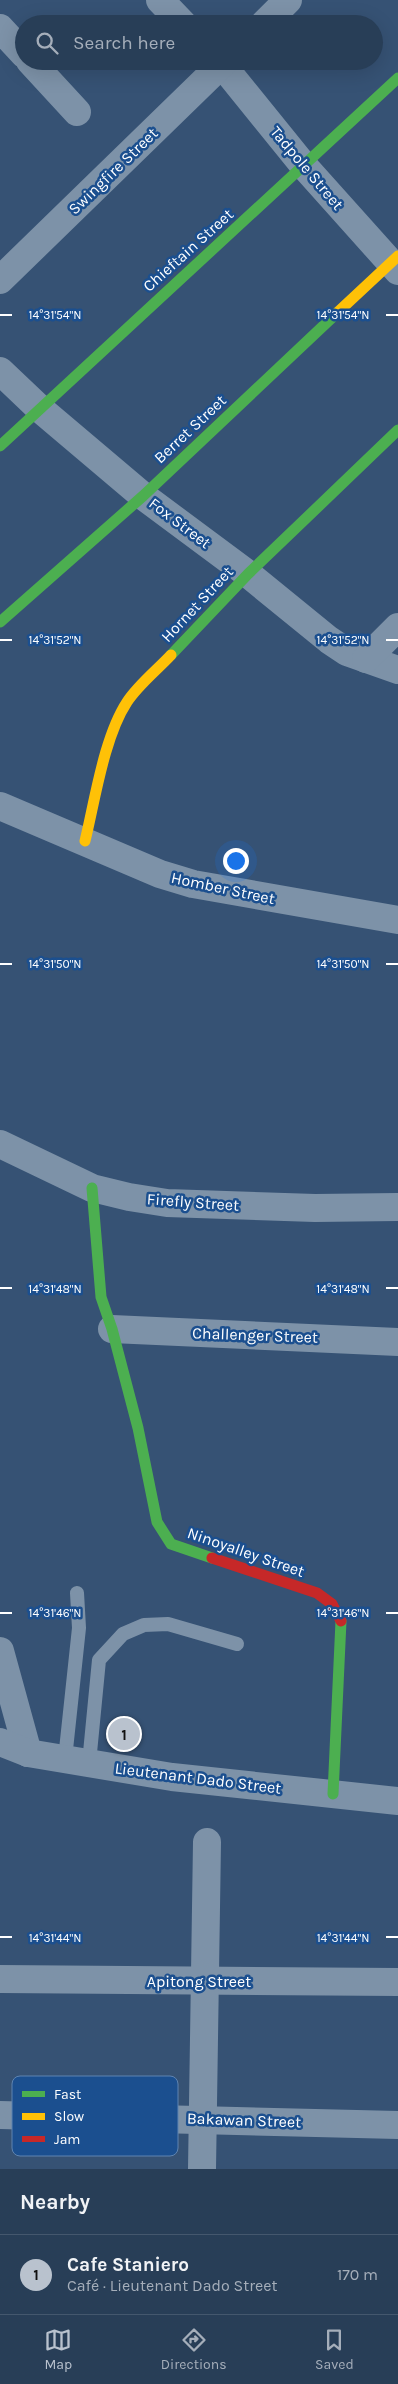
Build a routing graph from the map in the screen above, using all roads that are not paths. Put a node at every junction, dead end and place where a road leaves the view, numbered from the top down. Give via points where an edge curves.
1 (160, 0) edge
2 (288, 0) edge
3 (174, 15) edge
4 (273, 15) edge
5 (0, 28) edge
6 (15, 44) edge
7 (38, 70) edge
8 (214, 70) edge
9 (228, 70) edge
10 (398, 78) edge
11 (77, 112) dead end
12 (304, 166) junction
13 (396, 263) edge
14 (0, 280) edge
15 (0, 371) edge
16 (39, 408) junction
17 (398, 430) edge
18 (0, 446) edge
19 (143, 496) junction
20 (248, 574) junction
21 (0, 622) edge
22 (398, 627) edge
23 (366, 659) junction
24 (398, 670) edge
25 (0, 806) edge
26 (85, 841) junction
27 (398, 920) edge
28 (0, 1144) edge
29 (92, 1188) junction
30 (398, 1207) edge
31 (112, 1329) junction
32 (398, 1342) edge
33 (77, 1593) dead end
34 (237, 1644) dead end
35 (0, 1651) edge
36 (0, 1742) edge
37 (28, 1753) junction
38 (77, 1761) junction
39 (333, 1794) junction
40 (398, 1801) edge
41 (207, 1842) dead end
42 (0, 1979) edge
43 (206, 1981) junction
44 (398, 1982) edge
45 (178, 2118) edge
46 (204, 2119) junction
47 (398, 2125) edge
48 (202, 2169) edge

1 - 3 street
2 - 4 street
5 - 6 street
7 - 11 street
8 - 14 street, Swingfire Street
9 - 12 street, Tadpole Street
10 - 12 street, Chieftain Street
12 - 13 street, Tadpole Street
12 - 16 street, Chieftain Street
13 - 19 street, Berret Street
15 - 16 street, Fox Street
16 - 18 street, Chieftain Street
16 - 19 street, Fox Street
17 - 20 street, Hornet Street
19 - 20 street, Fox Street
19 - 21 street, Berret Street
20 - 23 street, Fox Street via 329,640
20 - 26 street, Hornet Street via 127,702 107,756
22 - 23 street
23 - 24 street, Fox Street
25 - 26 street, Homber Street
26 - 27 street, Homber Street via 160,874 193,884
28 - 29 street, Firefly Street
29 - 30 street, Firefly Street via 167,1203
29 - 31 street, Ninoyalley Street via 101,1297
31 - 32 street, Challenger Street
31 - 39 street, Ninoyalley Street via 158,1522 171,1544 317,1593 332,1604 342,1624
33 - 38 lane
34 - 38 lane via 168,1624 144,1625 123,1634 99,1660
35 - 37 street
36 - 37 street, Lieutenant Dado Street
37 - 38 street, Lieutenant Dado Street
38 - 39 street, Lieutenant Dado Street via 172,1777
39 - 40 street, Lieutenant Dado Street
41 - 43 street
42 - 43 street, Apitong Street
43 - 44 street, Apitong Street
43 - 46 street
45 - 46 street, Bakawan Street
46 - 47 street, Bakawan Street
46 - 48 street

